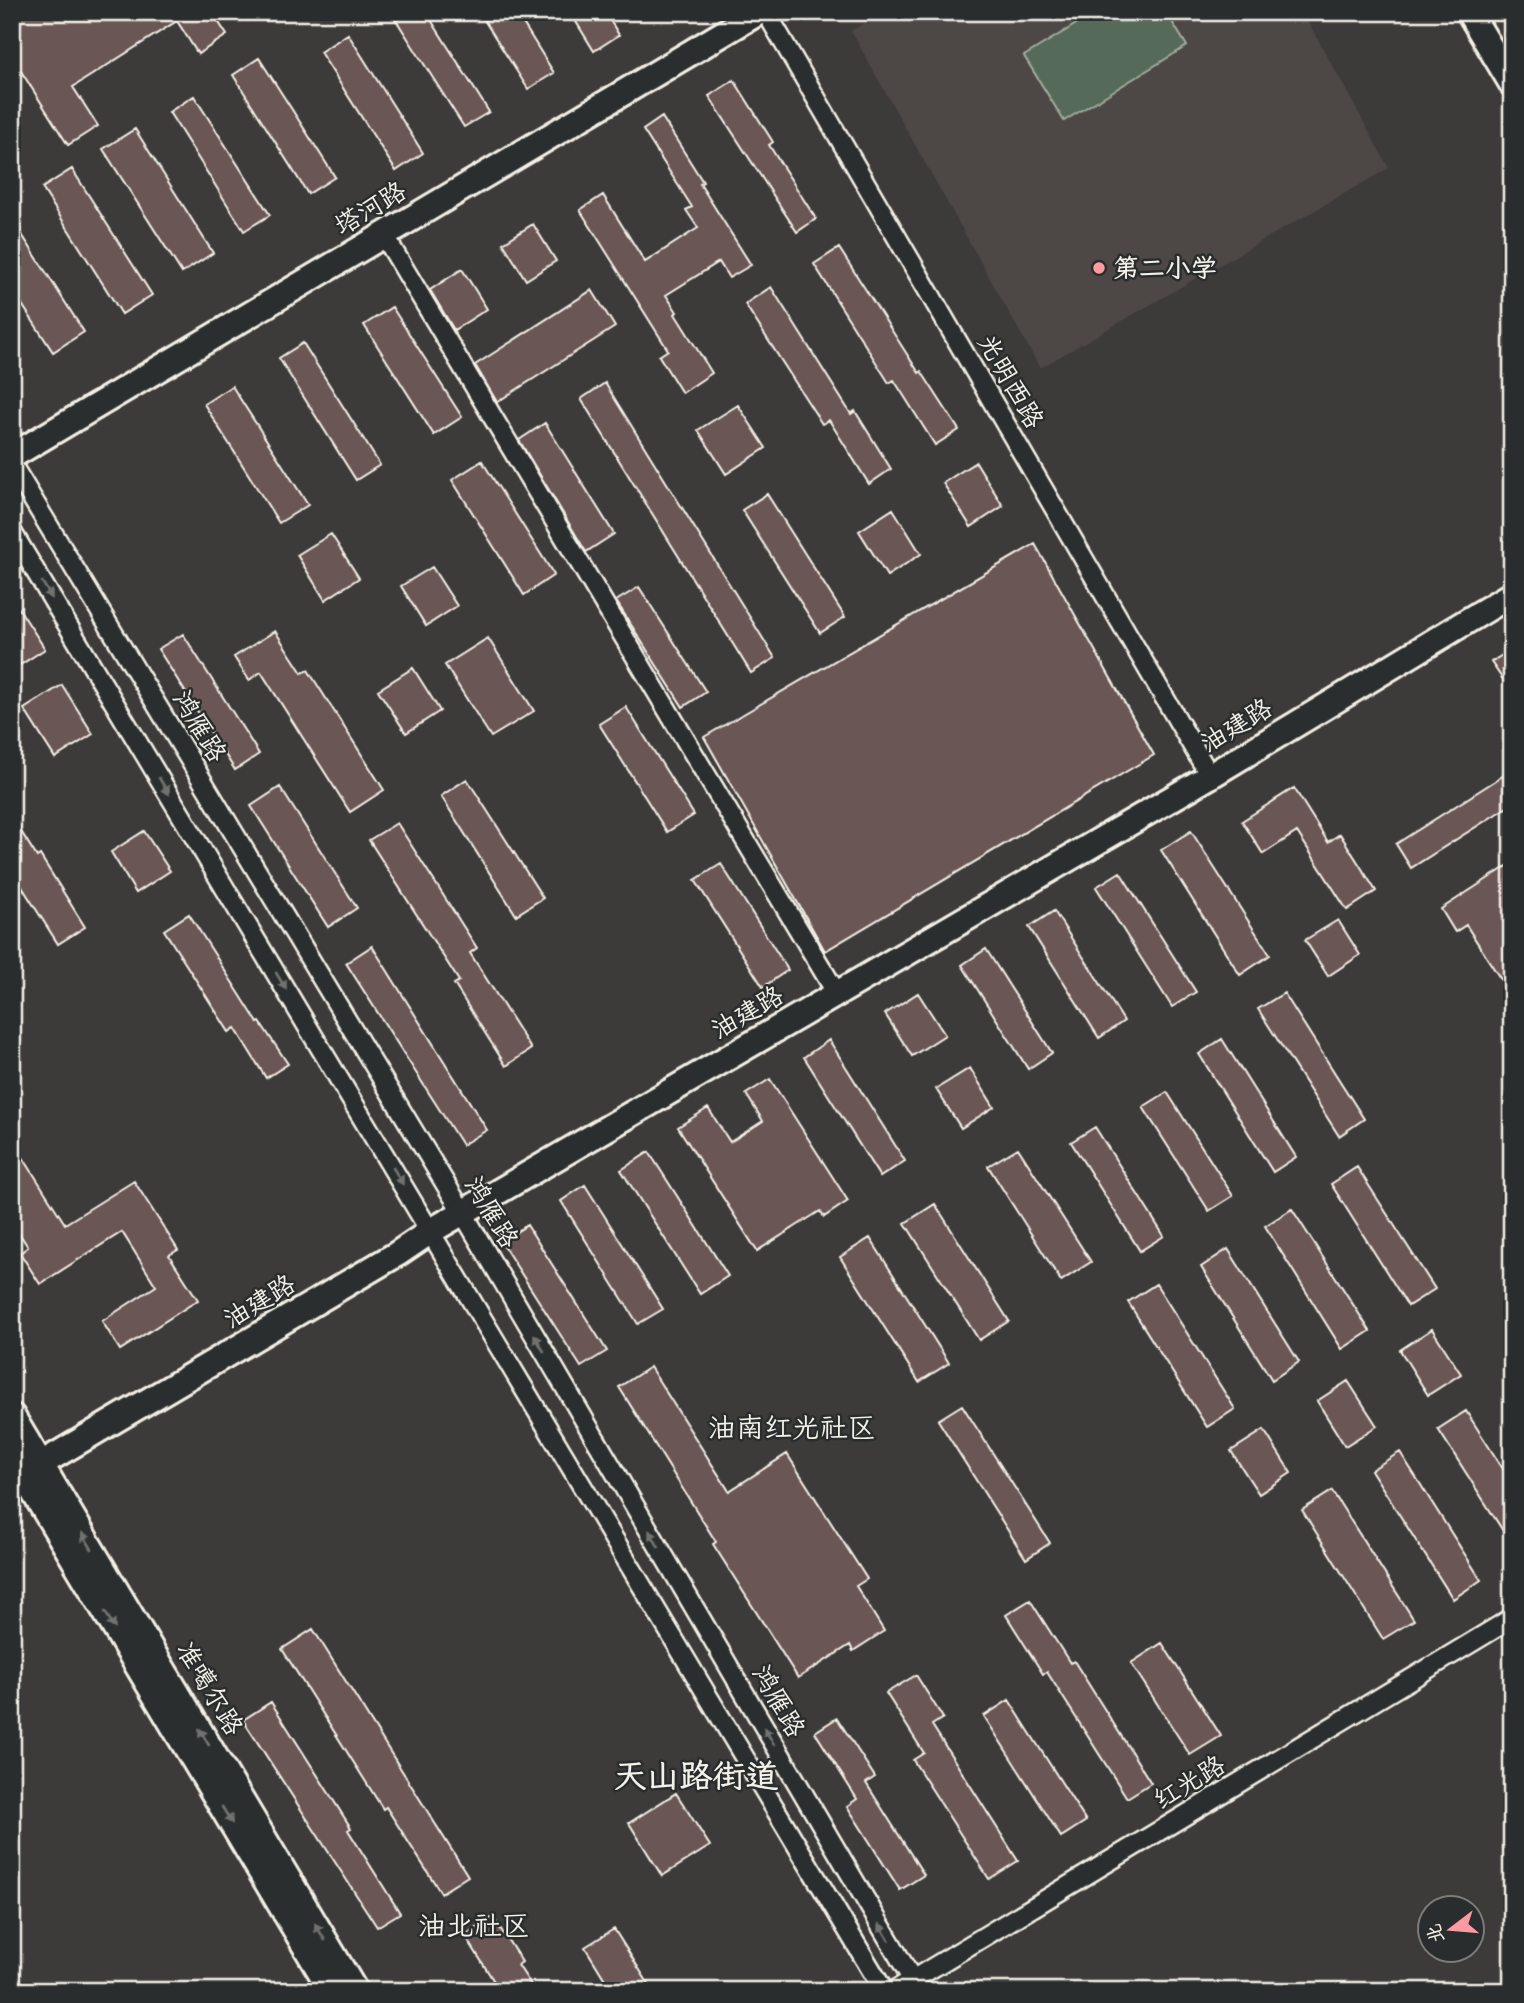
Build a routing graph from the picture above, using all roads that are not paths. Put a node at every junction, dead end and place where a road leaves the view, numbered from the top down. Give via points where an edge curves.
1 (759, 12) edge
2 (766, 12) edge
3 (1469, 12) edge
4 (1512, 84) edge
5 (384, 235) junction
6 (12, 456) edge
7 (12, 465) edge
8 (12, 532) edge
9 (1512, 594) edge
10 (1210, 776) junction
11 (837, 994) junction
12 (463, 1213) junction
13 (431, 1231) junction
14 (12, 1416) edge
15 (22, 1469) edge
16 (1512, 1618) edge
17 (915, 1985) edge
18 (332, 1991) edge
19 (355, 1991) edge
20 (884, 1991) edge
21 (894, 1991) edge

1 - 5 main road, 塔河路
2 - 10 street, 光明西路
3 - 4 main road
5 - 6 main road, 塔河路
5 - 11 street
7 - 12 street, 鸿雁路
8 -> 13 street
9 - 10 main road, 油建路
10 - 11 main road, 油建路
11 - 12 main road, 油建路
12 - 13 main road, 油建路
17 -> 12 street, 鸿雁路
13 - 15 main road, 油建路
13 - 20 street
14 - 15 main road, 准噶尔路
15 -> 18 main road, 准噶尔路
19 -> 15 main road, 准噶尔路
16 - 17 street, 红光路
17 - 21 street, 红光路

